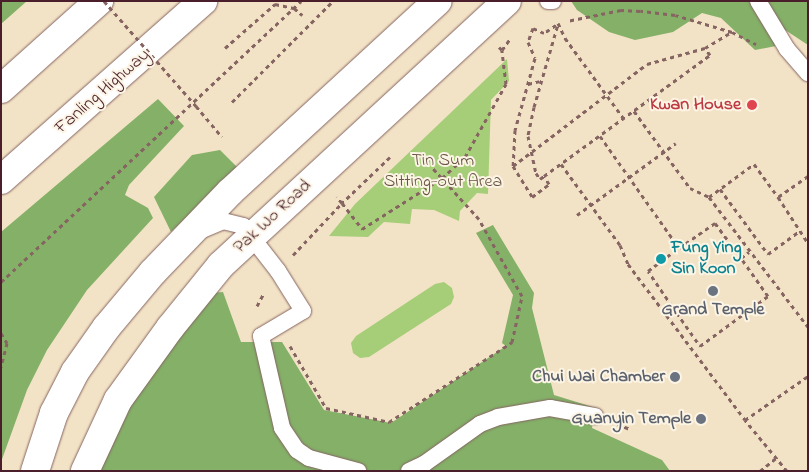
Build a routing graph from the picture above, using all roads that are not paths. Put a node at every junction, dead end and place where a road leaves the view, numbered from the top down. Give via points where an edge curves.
1 (99, 1) edge
2 (203, 1) edge
3 (438, 1) edge
4 (507, 1) edge
5 (548, 1) edge
6 (552, 1) edge
7 (758, 1) edge
8 (808, 73) edge
9 (1, 89) edge
10 (1, 180) edge
11 (253, 236) junction
12 (185, 239) junction
13 (595, 416) dead end
14 (35, 471) edge
15 (85, 471) edge
16 (358, 471) edge
17 (409, 471) edge

1 - 9 main road
2 - 10 main road, Fanling Highway
3 - 12 main road via 230,192
4 - 11 main road, Pak Wo Road
5 - 6 lane
7 - 8 lane via 786,49
11 - 12 lane via 243,226 223,221
11 - 15 main road, Pak Wo Road via 209,280 118,400
11 - 16 lane via 303,311 261,336 276,409 287,438 309,458
12 - 14 main road via 106,328 76,372 54,413
13 - 17 lane via 550,408 498,417 480,424

